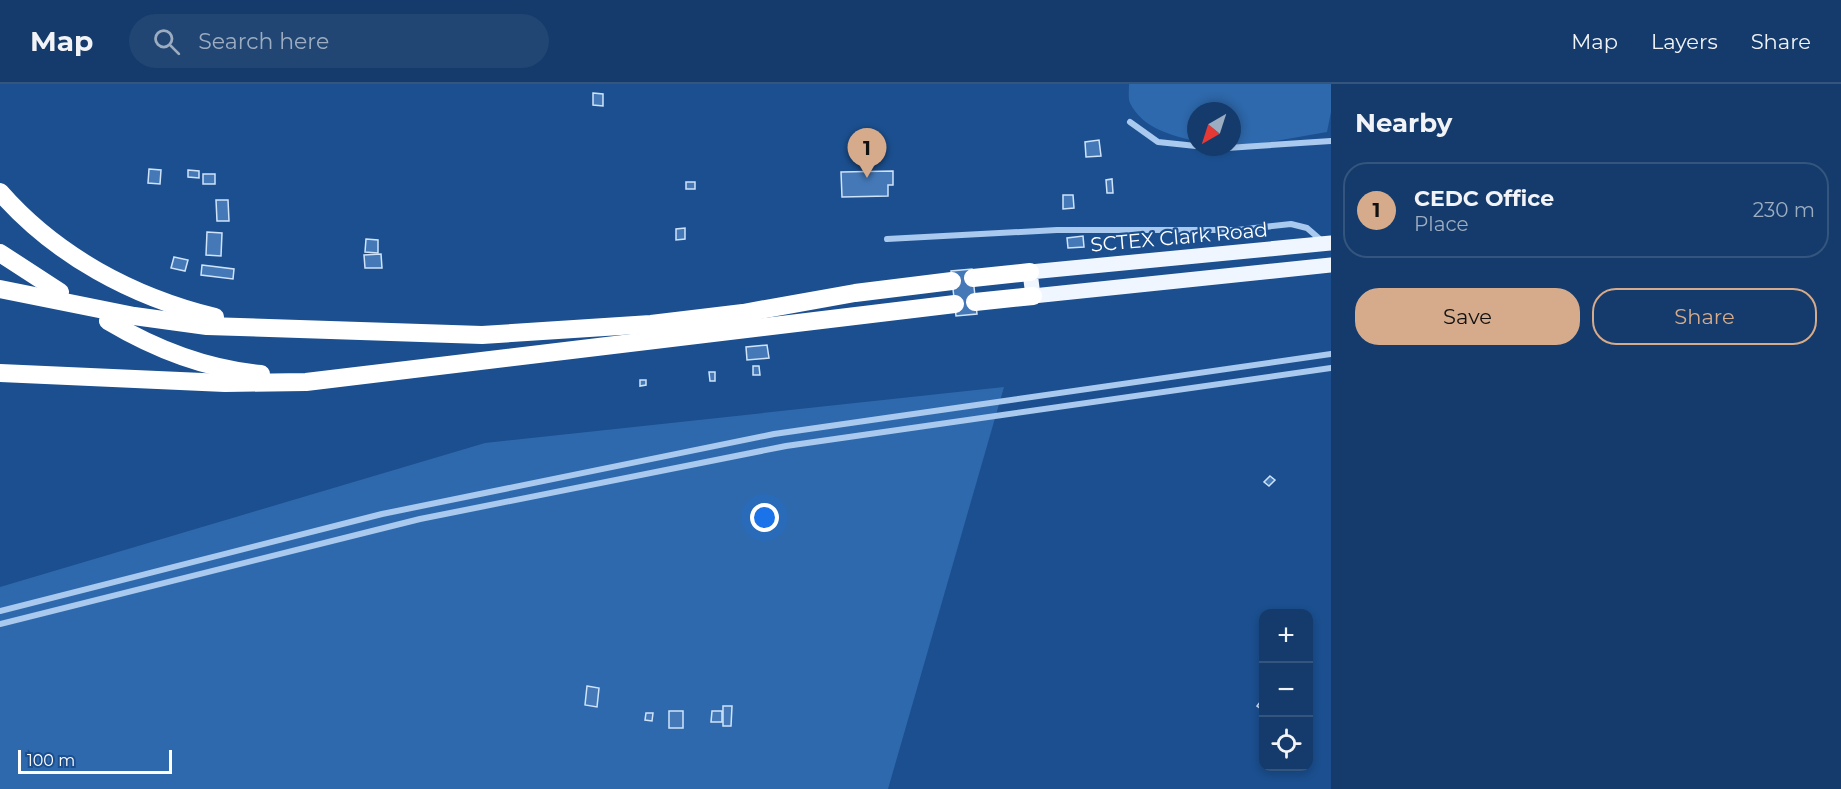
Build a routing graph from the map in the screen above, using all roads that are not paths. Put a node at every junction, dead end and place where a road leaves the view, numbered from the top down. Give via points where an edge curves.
1 (1130, 122) dead end
2 (1331, 141) edge
3 (1187, 145) edge
4 (1241, 147) edge
5 (0, 192) edge
6 (887, 239) dead end
7 (1328, 243) edge
8 (0, 253) edge
9 (1331, 265) edge
10 (1030, 272) junction
11 (973, 278) dead end
12 (952, 280) dead end
13 (0, 289) edge
14 (60, 292) dead end
15 (1034, 296) junction
16 (975, 302) dead end
17 (955, 304) dead end
18 (108, 321) dead end
19 (267, 328) junction
20 (1331, 354) edge
21 (1331, 368) edge
22 (0, 373) edge
23 (332, 377) junction
24 (0, 610) edge
25 (0, 624) edge

1 - 3 street via 1158,142
2 - 4 street
5 - 19 highway via 61,248 122,284 187,310
6 - 7 street via 1057,230 1237,230 1291,224 1307,228
7 - 10 main road, SCTEX Clark Road
8 - 14 highway
9 - 15 main road, SCTEX Clark Road
10 - 11 highway
10 - 15 main road
12 - 19 highway via 731,314 555,332 451,334
13 - 19 highway via 177,323
15 - 16 highway
17 - 23 highway
18 - 23 highway via 157,347 208,364 254,373
20 - 24 street via 774,434 382,514
21 - 25 street via 786,447 420,519
22 - 23 highway via 225,383 287,383

